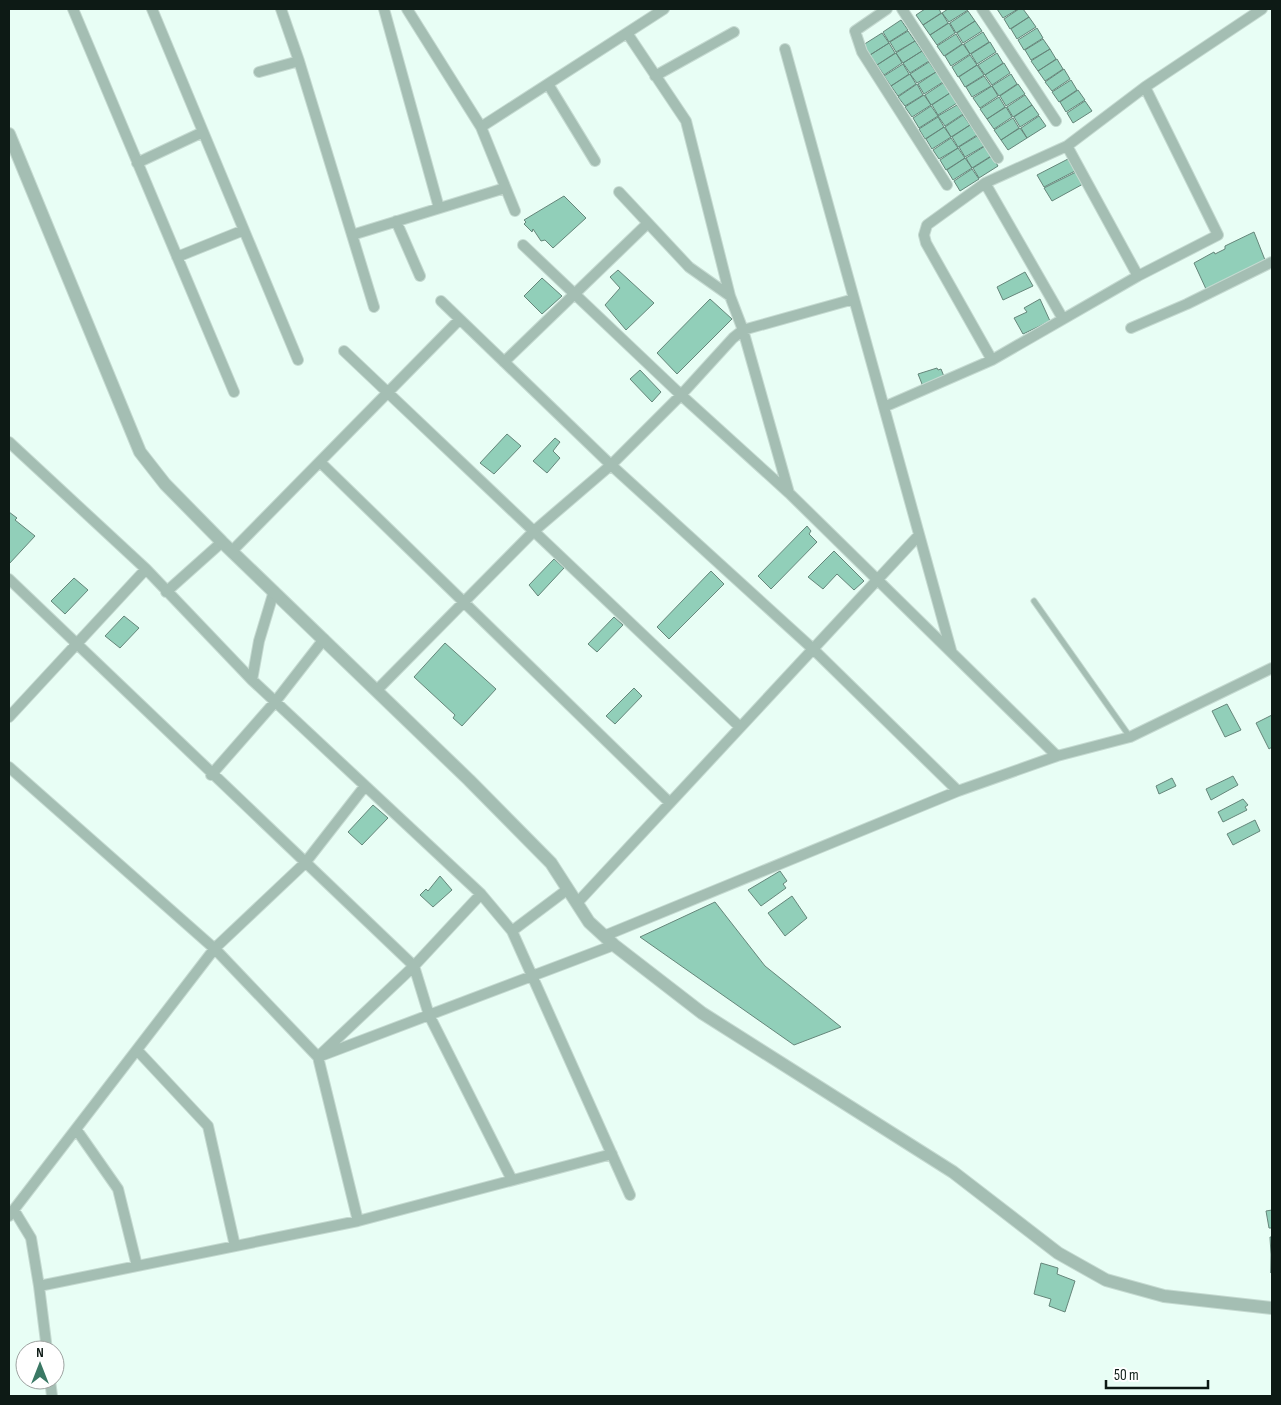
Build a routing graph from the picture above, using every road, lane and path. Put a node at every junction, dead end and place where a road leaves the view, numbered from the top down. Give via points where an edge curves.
1 (73, 9) edge
2 (152, 9) edge
3 (281, 9) edge
4 (384, 9) edge
5 (407, 9) edge
6 (664, 9) edge
7 (887, 9) edge
8 (902, 9) edge
9 (982, 9) edge
10 (1262, 9) edge
11 (734, 32) dead end
12 (627, 33) junction
13 (785, 48) dead end
14 (299, 61) junction
15 (259, 72) dead end
16 (655, 76) junction
17 (548, 84) junction
18 (1145, 88) junction
19 (1056, 121) dead end
20 (481, 127) junction
21 (203, 132) junction
22 (9, 134) edge
23 (1067, 146) junction
24 (998, 158) dead end
25 (595, 161) dead end
26 (138, 163) junction
27 (985, 183) junction
28 (947, 185) dead end
29 (505, 188) junction
30 (619, 192) dead end
31 (439, 208) junction
32 (515, 211) dead end
33 (396, 221) junction
34 (647, 224) junction
35 (244, 230) junction
36 (352, 235) junction
37 (523, 246) dead end
38 (177, 257) junction
39 (1272, 262) edge
40 (420, 276) dead end
41 (1138, 276) junction
42 (576, 294) junction
43 (730, 296) junction
44 (854, 299) junction
45 (441, 301) dead end
46 (374, 307) dead end
47 (1063, 319) junction
48 (459, 320) junction
49 (1131, 328) dead end
50 (743, 330) junction
51 (344, 351) dead end
52 (298, 360) dead end
53 (992, 360) junction
54 (504, 362) junction
55 (234, 392) dead end
56 (388, 393) junction
57 (681, 395) junction
58 (884, 407) junction
59 (10, 441) edge
60 (320, 462) junction
61 (611, 466) junction
62 (789, 494) junction
63 (534, 531) junction
64 (919, 535) junction
65 (222, 542) junction
66 (233, 550) junction
67 (146, 569) junction
68 (9, 579) edge
69 (877, 580) junction
70 (274, 591) junction
71 (166, 592) junction
72 (1034, 601) dead end
73 (464, 602) junction
74 (324, 638) junction
75 (77, 644) junction
76 (813, 649) junction
77 (952, 652) junction
78 (1272, 668) edge
79 (252, 680) junction
80 (377, 690) junction
81 (275, 702) junction
82 (9, 717) edge
83 (740, 727) junction
84 (1130, 737) junction
85 (1057, 756) junction
86 (9, 767) edge
87 (211, 775) junction
88 (365, 786) junction
89 (958, 791) junction
90 (670, 803) junction
91 (306, 863) junction
92 (568, 889) junction
93 (481, 894) junction
94 (576, 903) junction
95 (512, 931) junction
96 (609, 941) junction
97 (216, 950) junction
98 (414, 966) junction
99 (532, 976) junction
100 (430, 1015) junction
101 (137, 1050) junction
102 (318, 1057) junction
103 (76, 1128) junction
104 (612, 1154) junction
105 (512, 1180) junction
106 (630, 1195) dead end
107 (11, 1213) edge
108 (358, 1221) junction
109 (235, 1246) junction
110 (137, 1266) junction
111 (39, 1286) junction
112 (1272, 1308) edge
113 (45, 1340) edge

1 - 26 street
2 - 21 street
3 - 14 street
4 - 31 street
5 - 20 street
6 - 12 street
7 - 28 street via 855,31 862,52
8 - 24 street
9 - 19 street
10 - 18 street
11 - 16 street
12 - 16 street
12 - 17 street
13 - 44 street
14 - 15 street
14 - 36 street
16 - 43 street via 686,121
17 - 20 street
17 - 25 street
18 - 23 street
18 - 41 street via 1218,234
20 - 29 street
21 - 26 street
21 - 35 street
22 - 65 street via 140,452 165,484
23 - 27 street
23 - 41 street
26 - 38 street
27 - 47 street
27 - 53 street via 928,224 924,235
29 - 31 street
29 - 32 street
30 - 34 street
31 - 33 street
33 - 36 street
33 - 40 street
34 - 42 street
34 - 43 street via 689,267
35 - 38 street
35 - 52 street
36 - 46 street
37 - 42 street
38 - 55 street
39 - 49 street
41 - 47 street
42 - 54 street
42 - 57 street
43 - 50 street
44 - 50 street
44 - 58 street
45 - 48 street
47 - 53 street
48 - 54 street
48 - 56 street
50 - 57 street
50 - 62 street
51 - 56 street
53 - 58 street
54 - 61 street
56 - 60 street
56 - 63 street
57 - 61 street
57 - 62 street
58 - 64 street
59 - 67 street
60 - 66 street
60 - 73 street
61 - 63 street
61 - 76 street
62 - 69 street
63 - 73 street
63 - 83 street
64 - 69 street
64 - 77 street
65 - 66 street
65 - 71 street
66 - 70 street
67 - 71 street
67 - 75 street
68 - 75 street
69 - 76 street
69 - 77 street
70 - 74 street
70 - 79 street via 261,633
71 - 79 street
72 - 84 lane
73 - 80 street
73 - 90 street
74 - 80 street
74 - 81 street
75 - 82 street
75 - 87 street
76 - 83 street
76 - 89 street
77 - 85 street
78 - 84 street
79 - 81 street
80 - 92 street via 551,863
81 - 87 street
81 - 88 street
83 - 90 street
84 - 85 street
85 - 89 street
86 - 97 street
87 - 91 street
88 - 91 street
88 - 93 street
89 - 96 street
90 - 94 street
91 - 97 street
91 - 98 street
92 - 94 street
92 - 95 street
93 - 95 street
93 - 98 street
94 - 96 street via 589,922
95 - 99 street
96 - 99 street
96 - 112 street via 702,1013 953,1172 1058,1253 1106,1280 1164,1296
97 - 101 street
97 - 102 street
98 - 100 street
98 - 102 street
99 - 100 street
99 - 104 street
100 - 102 street
100 - 105 street
101 - 103 street
101 - 109 street via 208,1126
102 - 108 street
103 - 107 street
103 - 110 street via 118,1189
104 - 105 street
104 - 106 street
105 - 108 street
107 - 111 street via 31,1238
108 - 109 street
109 - 110 street
110 - 111 street
111 - 113 street

